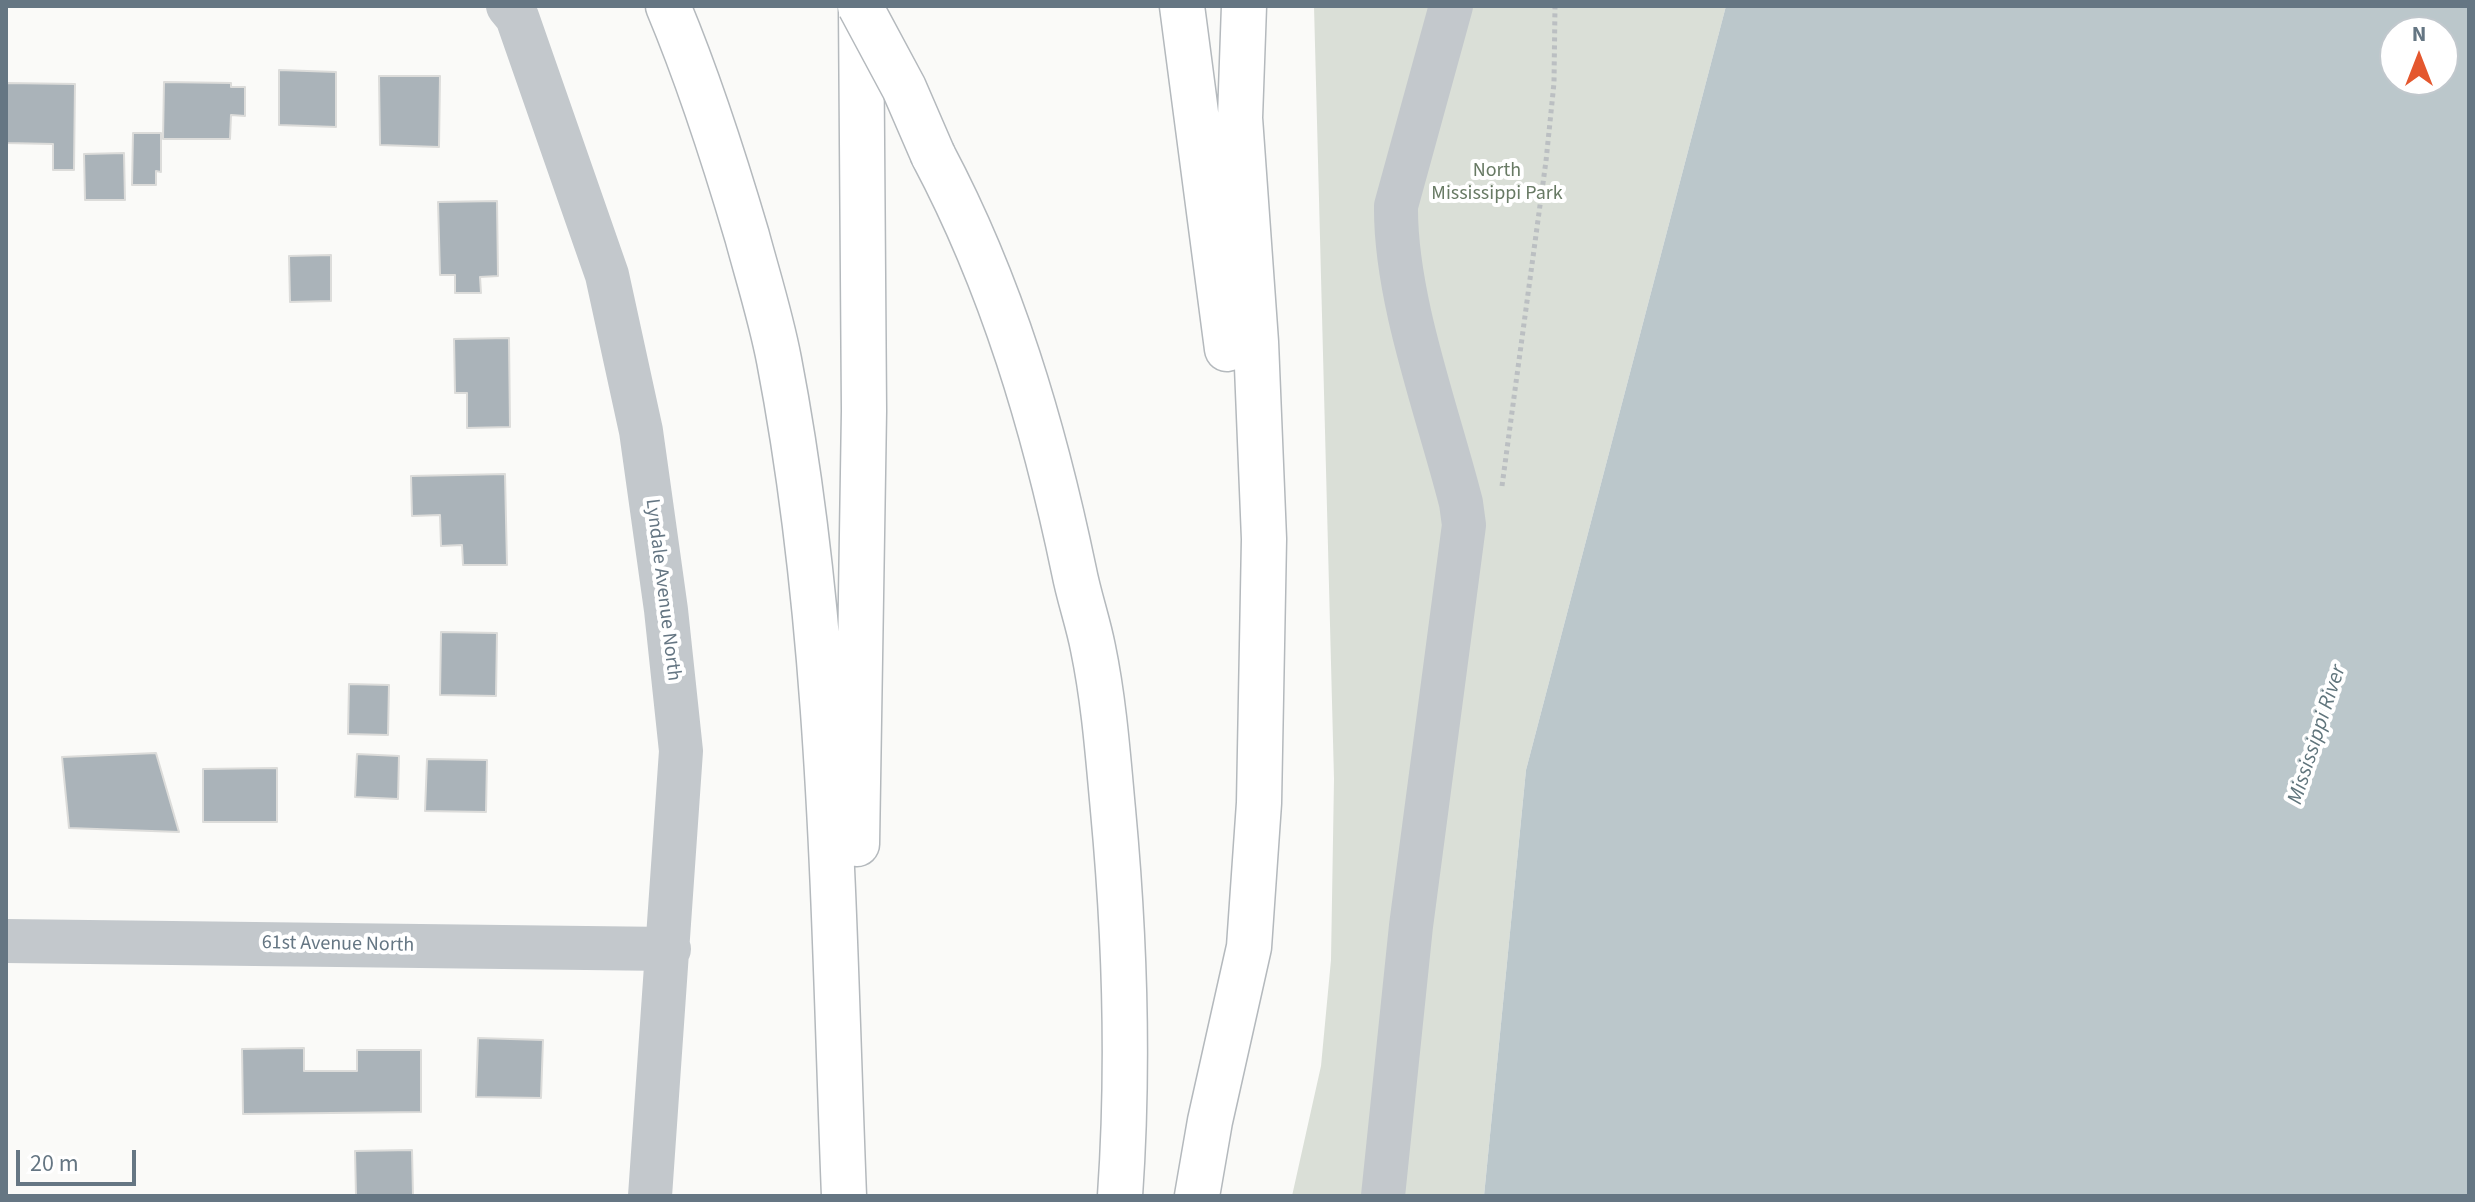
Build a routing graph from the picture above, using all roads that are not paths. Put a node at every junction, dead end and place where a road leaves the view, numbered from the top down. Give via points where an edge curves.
1 (508, 6) edge
2 (668, 6) edge
3 (860, 6) edge
4 (1182, 6) edge
5 (1244, 6) edge
6 (1451, 6) edge
7 (6, 941) edge
8 (669, 949) junction
9 (1216, 1099) junction
10 (650, 1196) edge
11 (844, 1196) edge
12 (851, 1196) edge
13 (1120, 1196) edge
14 (1197, 1196) edge
15 (1383, 1196) edge

1 - 8 street, Lyndale Avenue North via 517,17 607,275 641,431 681,751
2 - 11 highway via 726,166 764,295 803,509 827,783
3 - 12 highway via 864,411
3 - 13 highway, bridge via 985,264 1048,457 1093,647 1122,932
4 - 9 highway via 1235,415 1245,573 1243,740
5 - 9 highway via 1240,118 1264,539 1263,688 1249,947
6 - 15 street via 1396,206 1396,235 1415,334 1464,525 1411,926
7 - 8 street, 61st Avenue North
8 - 10 street, Lyndale Avenue North
9 - 14 highway

